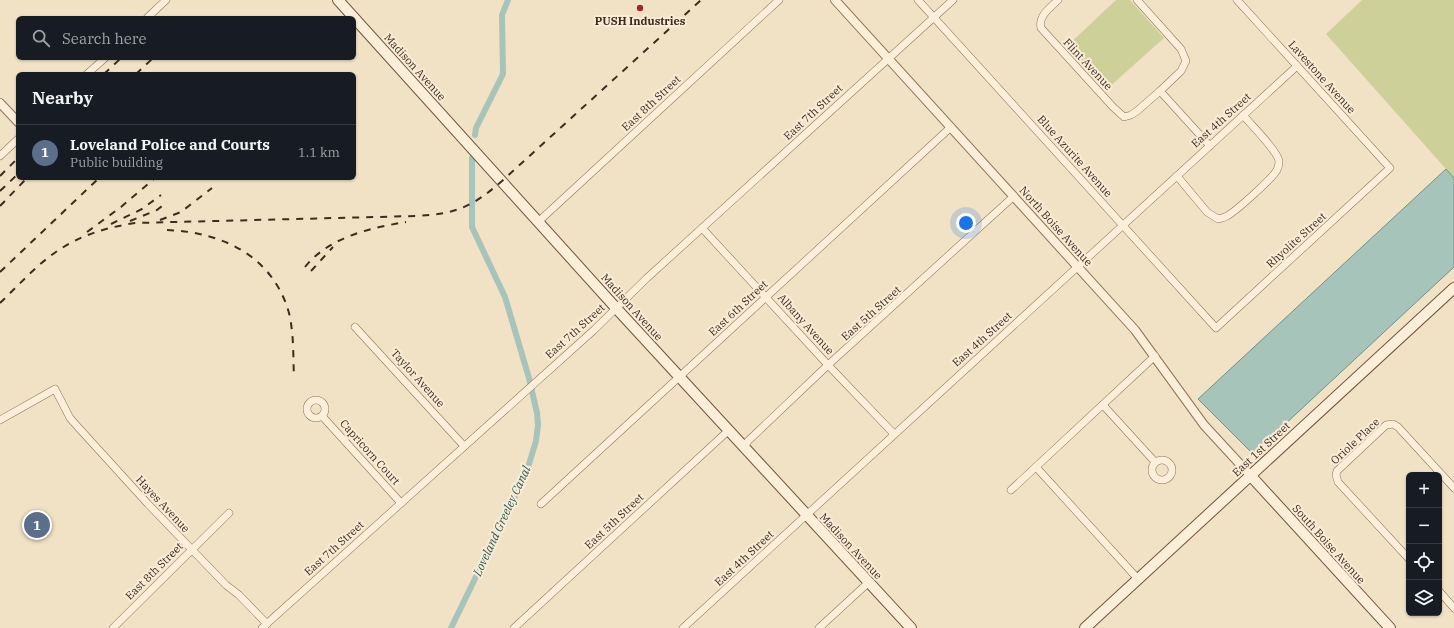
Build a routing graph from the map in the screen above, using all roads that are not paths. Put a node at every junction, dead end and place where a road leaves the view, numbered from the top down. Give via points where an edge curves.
1 (166, 0) edge
2 (338, 0) edge
3 (779, 0) edge
4 (835, 0) edge
5 (918, 0) edge
6 (953, 0) edge
7 (1058, 0) edge
8 (1137, 0) edge
9 (1237, 0) edge
10 (149, 16) edge
11 (352, 16) edge
12 (934, 17) junction
13 (356, 20) edge
14 (888, 58) junction
15 (102, 60) edge
16 (1297, 66) junction
17 (90, 72) edge
18 (1160, 91) junction
19 (0, 103) edge
20 (1243, 115) junction
21 (16, 120) edge
22 (951, 127) junction
23 (16, 141) edge
24 (1210, 146) junction
25 (0, 156) edge
26 (1390, 168) joint
27 (1176, 176) junction
28 (1014, 196) junction
29 (538, 222) junction
30 (1122, 225) junction
31 (702, 228) junction
32 (1078, 266) junction
33 (1454, 288) edge
34 (766, 297) junction
35 (616, 308) junction
36 (355, 327) dead end
37 (1216, 328) joint
38 (1155, 356) junction
39 (828, 366) junction
40 (680, 377) junction
41 (1103, 405) junction
42 (322, 416) dead end
43 (0, 420) edge
44 (728, 430) junction
45 (894, 434) junction
46 (464, 446) junction
47 (744, 446) junction
48 (1155, 462) dead end
49 (1036, 467) junction
50 (1250, 475) junction
51 (1454, 488) edge
52 (1011, 490) dead end
53 (401, 503) junction
54 (541, 504) dead end
55 (229, 513) dead end
56 (807, 515) junction
57 (191, 550) junction
58 (1406, 556) edge
59 (1138, 579) junction
60 (869, 582) junction
61 (1442, 594) edge
62 (1454, 608) edge
63 (265, 626) edge
64 (113, 628) edge
65 (514, 628) edge
66 (683, 628) edge
67 (819, 628) edge
68 (911, 628) edge
69 (1085, 628) edge
70 (1390, 628) edge

1 - 10 street
2 - 11 main road, Madison Avenue
3 - 29 street, East 8th Street
4 - 14 street, North Boise Avenue
5 - 12 street, Blue Azurite Avenue
6 - 12 street, East 7th Street
7 - 18 street, Flint Avenue via 1040,22 1043,32 1124,117 1137,111
8 - 18 street via 1181,49 1186,61 1181,71
9 - 16 street, Lavestone Avenue
12 - 14 street, East 7th Street
12 - 30 street, Blue Azurite Avenue
13 - 29 main road, Madison Avenue
14 - 22 street, North Boise Avenue
14 - 31 street, East 7th Street
15 - 17 street
16 - 20 street, East 4th Street
16 - 26 street, Lavestone Avenue
18 - 24 street
19 - 21 street
20 - 24 street, East 4th Street
20 - 27 street via 1278,157 1277,170 1268,181 1231,213 1218,219 1208,212
22 - 28 street, North Boise Avenue
22 - 34 street, East 6th Street
23 - 25 street
24 - 27 street, East 4th Street
26 - 37 street, Rhyolite Street
27 - 30 street, East 4th Street
28 - 32 street, North Boise Avenue
28 - 39 street, East 5th Street
29 - 35 main road, Madison Avenue
30 - 32 street, East 4th Street
30 - 37 street, Blue Azurite Avenue
31 - 34 street, Albany Avenue
31 - 35 street, East 7th Street
32 - 38 street, North Boise Avenue
32 - 45 street, East 4th Street
33 - 50 main road, East 1st Street
34 - 39 street, Albany Avenue
34 - 40 street, East 6th Street
35 - 40 main road, Madison Avenue
35 - 46 street, East 7th Street
36 - 46 street, Taylor Avenue
38 - 41 street
38 - 50 street, North Boise Avenue via 1204,425
39 - 45 street, Albany Avenue
39 - 47 street, East 5th Street
40 - 44 main road, Madison Avenue
40 - 54 street, East 6th Street
41 - 48 street
41 - 49 street
42 - 53 street, Capricorn Court
43 - 57 street, Hayes Avenue via 55,389 77,426
44 - 47 main road, Madison Avenue
44 - 65 street, East 5th Street
45 - 56 street, East 4th Street
46 - 53 street, East 7th Street
47 - 56 main road, Madison Avenue
49 - 52 street
49 - 59 street
50 - 59 main road, East 1st Street
50 - 70 main road, South Boise Avenue
51 - 58 street, Oriole Place via 1393,424 1386,425 1337,472 1338,482
53 - 63 street, East 7th Street
55 - 57 street, East 8th Street
56 - 60 main road, Madison Avenue
56 - 66 street, East 4th Street
57 - 63 street, Hayes Avenue via 239,595
57 - 64 street, East 8th Street
59 - 69 main road, East 1st Street
60 - 67 street
60 - 68 main road, Madison Avenue
61 - 62 street

